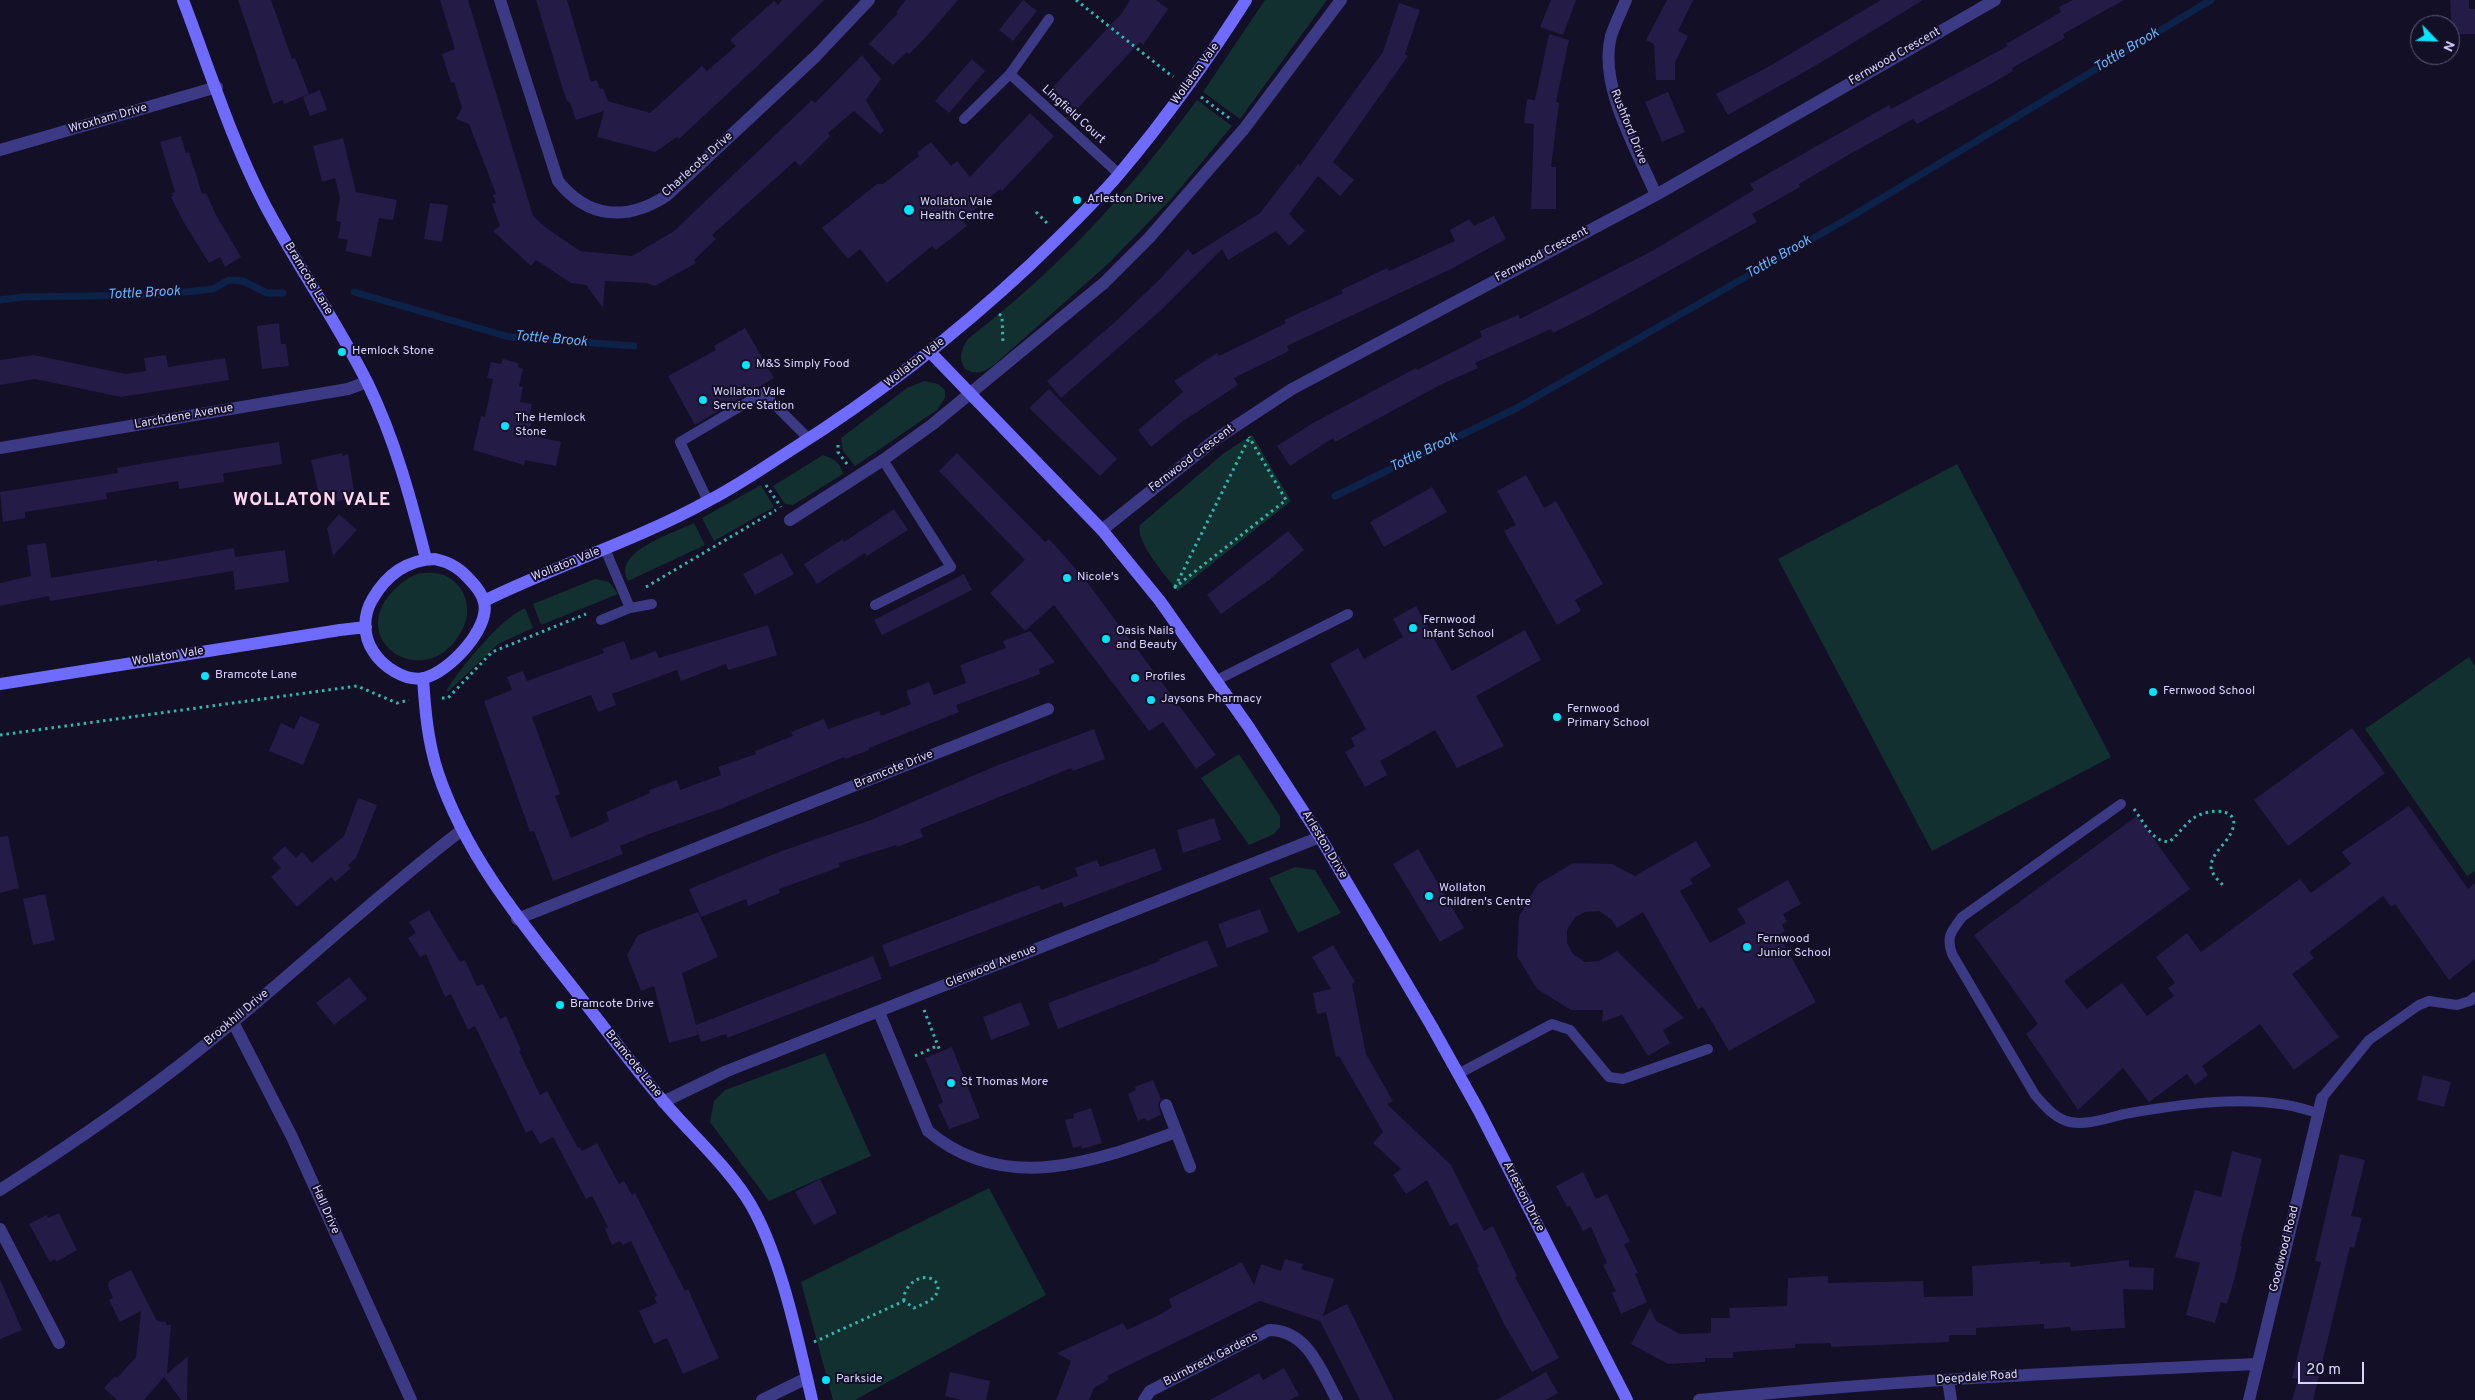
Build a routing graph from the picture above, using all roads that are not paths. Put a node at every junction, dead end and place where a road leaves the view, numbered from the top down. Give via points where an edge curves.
1 (183, 0) edge
2 (500, 0) edge
3 (869, 0) edge
4 (1246, 0) edge
5 (1341, 0) edge
6 (1626, 0) edge
7 (1994, 0) edge
8 (1049, 18) dead end
9 (1010, 74) junction
10 (217, 87) junction
11 (964, 119) dead end
12 (0, 150) edge
13 (1120, 174) junction
14 (1656, 195) junction
15 (930, 352) junction
16 (367, 382) junction
17 (971, 395) junction
18 (809, 439) junction
19 (0, 448) edge
20 (883, 460) junction
21 (708, 501) junction
22 (790, 520) road end
23 (1102, 530) junction
24 (606, 550) junction
25 (426, 559) junction
26 (484, 601) junction
27 (652, 604) dead end
28 (875, 605) dead end
29 (630, 608) junction
30 (1348, 614) dead end
31 (602, 620) dead end
32 (366, 628) junction
33 (423, 678) junction
34 (1217, 680) junction
35 (0, 684) edge
36 (1048, 709) dead end
37 (2121, 804) road end
38 (462, 830) junction
39 (1320, 837) junction
40 (517, 919) junction
41 (2475, 997) edge
42 (879, 1012) junction
43 (233, 1022) junction
44 (1708, 1049) dead end
45 (1458, 1074) junction
46 (2322, 1098) joint
47 (664, 1102) junction
48 (1166, 1105) dead end
49 (2319, 1114) junction
50 (1176, 1132) junction
51 (1190, 1167) dead end
52 (0, 1190) edge
53 (0, 1228) edge
54 (59, 1343) dead end
55 (2256, 1364) junction
56 (807, 1378) junction
57 (1948, 1380) junction
58 (411, 1400) edge
59 (762, 1400) edge
60 (812, 1400) edge
61 (1144, 1400) edge
62 (1337, 1400) edge
63 (1627, 1400) edge
64 (1699, 1400) edge
65 (1952, 1400) edge
66 (2249, 1400) edge

1 - 10 street, Bramcote Lane
2 - 3 street, Charlecote Drive via 558,181 579,202 606,212 625,212 652,205 666,196 816,56
4 - 13 street, Wollaton Vale via 1188,87
5 - 17 street via 1244,129 1148,238 1104,283
6 - 14 street, Rushford Drive via 1612,35 1609,74 1613,94
7 - 14 street, Fernwood Crescent
8 - 9 lane
9 - 11 lane
9 - 13 lane, Lingfield Court
10 - 12 street, Wroxham Drive
10 - 16 street, Bramcote Lane via 239,152 265,205
13 - 15 street, Wollaton Vale via 1063,234
14 - 23 street, Fernwood Crescent via 1292,390 1239,423
15 - 17 street, Arleston Drive
15 - 18 street, Wollaton Vale
16 - 19 street, Larchdene Avenue via 339,390
16 - 25 street, Bramcote Lane via 399,460
17 - 20 street
17 - 23 street, Arleston Drive
18 - 21 street, Wollaton Vale
18 - 21 lane via 763,393 680,442
20 - 22 street
20 - 28 lane via 951,567
21 - 24 street, Wollaton Vale
23 - 34 street, Arleston Drive via 1160,601
24 - 26 street, Wollaton Vale
24 - 29 lane
25 - 26 street via 443,561 458,569 477,588
25 - 32 street via 400,568 383,584 368,610
26 - 33 street via 484,616 474,636 443,668
27 - 29 lane
29 - 31 lane
30 - 34 lane
32 - 33 street via 373,651 386,666 406,677
32 - 35 street, Wollaton Vale
33 - 38 street, Bramcote Lane via 429,736 437,772
34 - 39 street, Arleston Drive
36 - 40 street, Bramcote Drive
37 - 49 lane via 1962,917 1948,941 1952,954 2035,1095 2052,1114 2069,1122 2086,1123 2129,1113 2229,1102 2277,1102
38 - 40 street, Bramcote Lane
38 - 43 street, Brookhill Drive
39 - 42 street, Glenwood Avenue
39 - 45 street, Arleston Drive
40 - 47 street, Bramcote Lane
41 - 46 lane via 2470,1002 2457,1005 2429,1001 2418,1005 2369,1040
42 - 47 street, Glenwood Avenue via 727,1072
42 - 50 street via 928,1131 944,1144 1000,1166 1034,1169 1122,1152
43 - 52 street, Brookhill Drive via 90,1132
43 - 58 street, Hall Drive via 292,1137
44 - 45 lane via 1623,1079 1609,1077 1570,1030 1552,1024
45 - 63 street, Arleston Drive
46 - 49 street, Goodwood Road
47 - 56 street, Bramcote Lane via 715,1158 746,1198 762,1227 775,1261
48 - 50 street
49 - 55 street, Goodwood Road
50 - 51 street
53 - 54 street
55 - 57 street, Deepdale Road
55 - 66 street, Goodwood Road
56 - 59 street
56 - 60 street, Bramcote Lane
57 - 64 street, Deepdale Road
57 - 65 street
61 - 62 street, Burnbreck Gardens via 1150,1392 1269,1330 1290,1334 1308,1348

